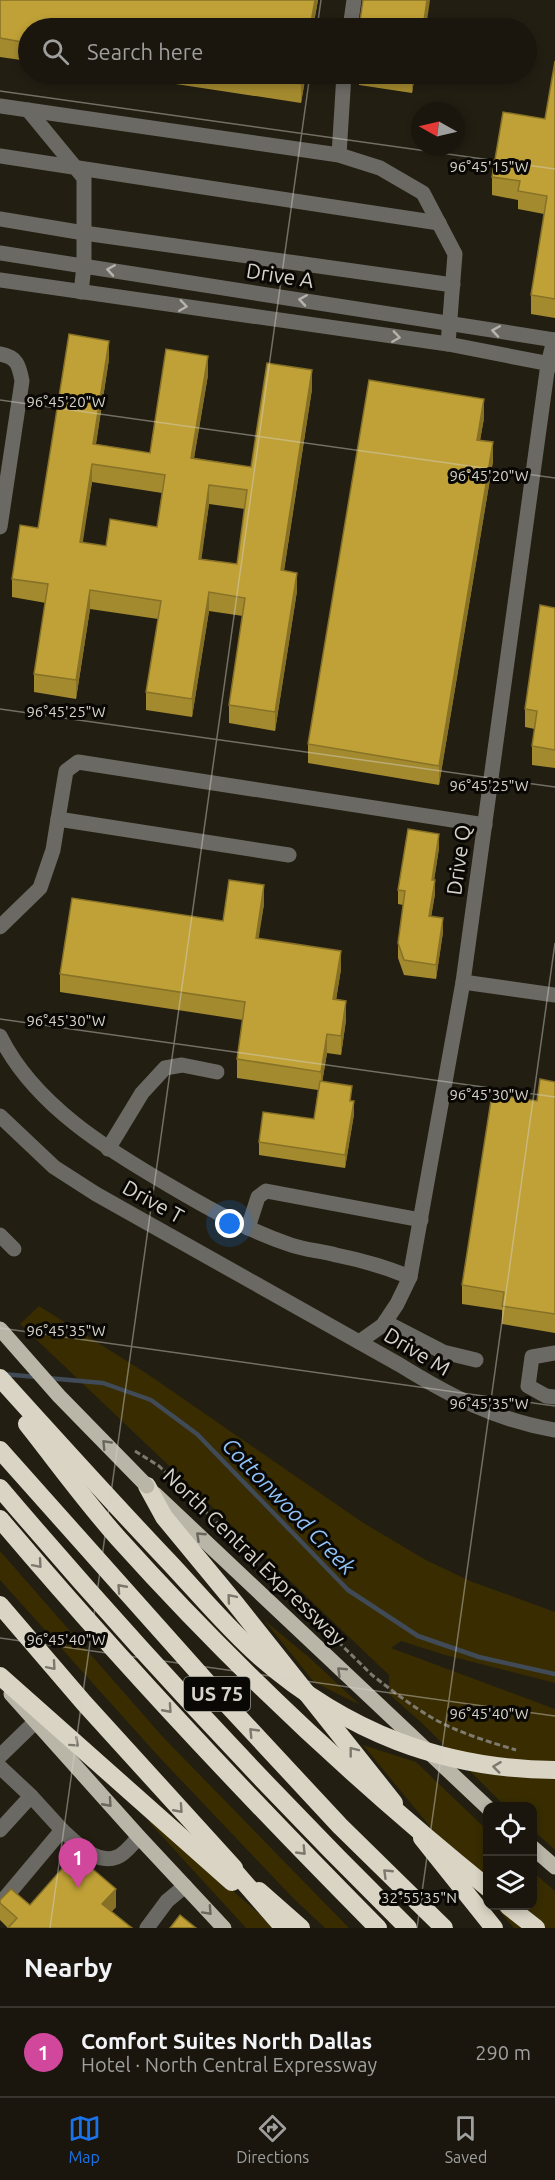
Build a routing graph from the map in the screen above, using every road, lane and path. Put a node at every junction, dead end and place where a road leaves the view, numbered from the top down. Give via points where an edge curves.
1 (354, 0) edge
2 (351, 18) edge
3 (343, 84) edge
4 (0, 106) edge
5 (28, 110) junction
6 (339, 155) junction
7 (0, 156) edge
8 (75, 167) junction
9 (0, 219) edge
10 (439, 223) junction
11 (84, 233) junction
12 (0, 253) edge
13 (84, 266) junction
14 (0, 280) edge
15 (453, 285) junction
16 (81, 292) junction
17 (373, 311) junction
18 (451, 324) junction
19 (369, 333) junction
20 (554, 340) edge
21 (448, 344) junction
22 (0, 354) edge
23 (552, 364) edge
24 (0, 527) edge
25 (58, 819) junction
26 (485, 825) junction
27 (289, 855) dead end
28 (0, 927) edge
29 (463, 982) junction
30 (555, 995) edge
31 (0, 1036) edge
32 (217, 1072) dead end
33 (0, 1116) edge
34 (108, 1149) junction
35 (421, 1220) junction
36 (248, 1228) junction
37 (0, 1235) edge
38 (14, 1249) dead end
39 (410, 1277) junction
40 (385, 1322) junction
41 (0, 1329) edge
42 (359, 1342) junction
43 (555, 1353) edge
44 (476, 1360) dead end
45 (0, 1378) edge
46 (0, 1389) edge
47 (555, 1397) edge
48 (555, 1430) edge
49 (130, 1448) dead end
50 (0, 1450) edge
51 (147, 1485) junction
52 (0, 1488) edge
53 (0, 1519) edge
54 (0, 1605) edge
55 (0, 1678) edge
56 (35, 1722) junction
57 (520, 1752) dead end
58 (0, 1756) edge
59 (0, 1767) edge
60 (555, 1770) edge
61 (31, 1796) junction
62 (483, 1803) edge
63 (0, 1830) edge
64 (62, 1830) junction
65 (139, 1837) junction
66 (537, 1851) edge
67 (223, 1858) junction
68 (555, 1867) edge
69 (483, 1884) edge
70 (184, 1886) junction
71 (0, 1904) edge
72 (514, 1910) edge
73 (147, 1928) edge
74 (224, 1928) edge
75 (285, 1928) edge
76 (301, 1928) edge
77 (378, 1928) edge
78 (408, 1928) edge
79 (444, 1928) edge
80 (494, 1928) edge
81 (536, 1928) edge

1 - 2 lane
3 - 6 lane
4 - 5 lane
5 - 6 lane
5 - 8 lane
6 - 10 lane via 380,168 423,193
7 - 8 lane
8 - 10 lane
8 - 11 lane via 84,178
9 - 11 lane
10 - 15 lane via 455,254
11 - 13 lane
11 - 15 lane
12 - 13 lane, Drive A
13 - 16 lane
17 -> 13 lane, Drive A
14 - 16 lane, Drive A
15 - 18 lane
16 -> 19 lane, Drive A
17 - 18 lane, Drive A
17 - 19 lane
20 -> 18 lane, Drive A
18 - 21 lane
19 -> 21 lane, Drive A
20 - 23 lane, Drive Q
21 - 23 lane, Drive A
22 - 24 lane via 9,355 18,363 22,381
23 - 26 lane, Drive Q
25 - 26 lane via 66,771 78,762
25 - 27 lane
25 - 28 lane via 40,888
26 - 29 lane, Drive Q
29 - 30 lane
29 - 35 lane, Drive Q
31 - 34 lane via 36,1089
32 - 34 lane via 182,1065 165,1068 142,1093
33 - 42 lane, Drive T via 54,1167 96,1194
34 - 36 lane
35 - 36 lane via 266,1191 258,1197
35 - 39 lane, Drive Q
36 - 39 lane via 294,1246
37 - 38 lane
39 - 40 lane, Drive Q
40 - 42 lane, Drive Q
40 - 44 lane via 443,1352
51 -> 41 main road, North Central Expressway, bridge via 58,1396
42 - 48 lane, Drive M via 444,1392 519,1422
43 - 47 lane via 532,1357 528,1386
60 -> 45 highway, bridge via 474,1764 424,1752 350,1720 297,1686 241,1639
46 - 69 highway, bridge via 118,1538 237,1664 364,1785
49 - 57 path via 159,1466 372,1675 430,1717 464,1734
79 -> 50 highway, US 75 via 340,1826
62 -> 51 main road, North Central Expressway
80 -> 51 highway via 164,1517
52 - 78 highway via 189,1701
53 -> 77 highway, US 75 via 215,1760
54 -> 67 highway
55 - 56 main road
55 -> 75 highway
56 - 58 lane
56 -> 65 main road
59 - 61 lane
61 - 63 lane
61 - 64 lane
64 - 65 lane via 85,1851 103,1859 118,1857
64 - 71 lane
65 - 70 main road
66 - 68 main road
67 - 75 highway, bridge
67 - 76 highway, bridge
70 - 73 lane
70 -> 74 main road
72 - 81 highway

